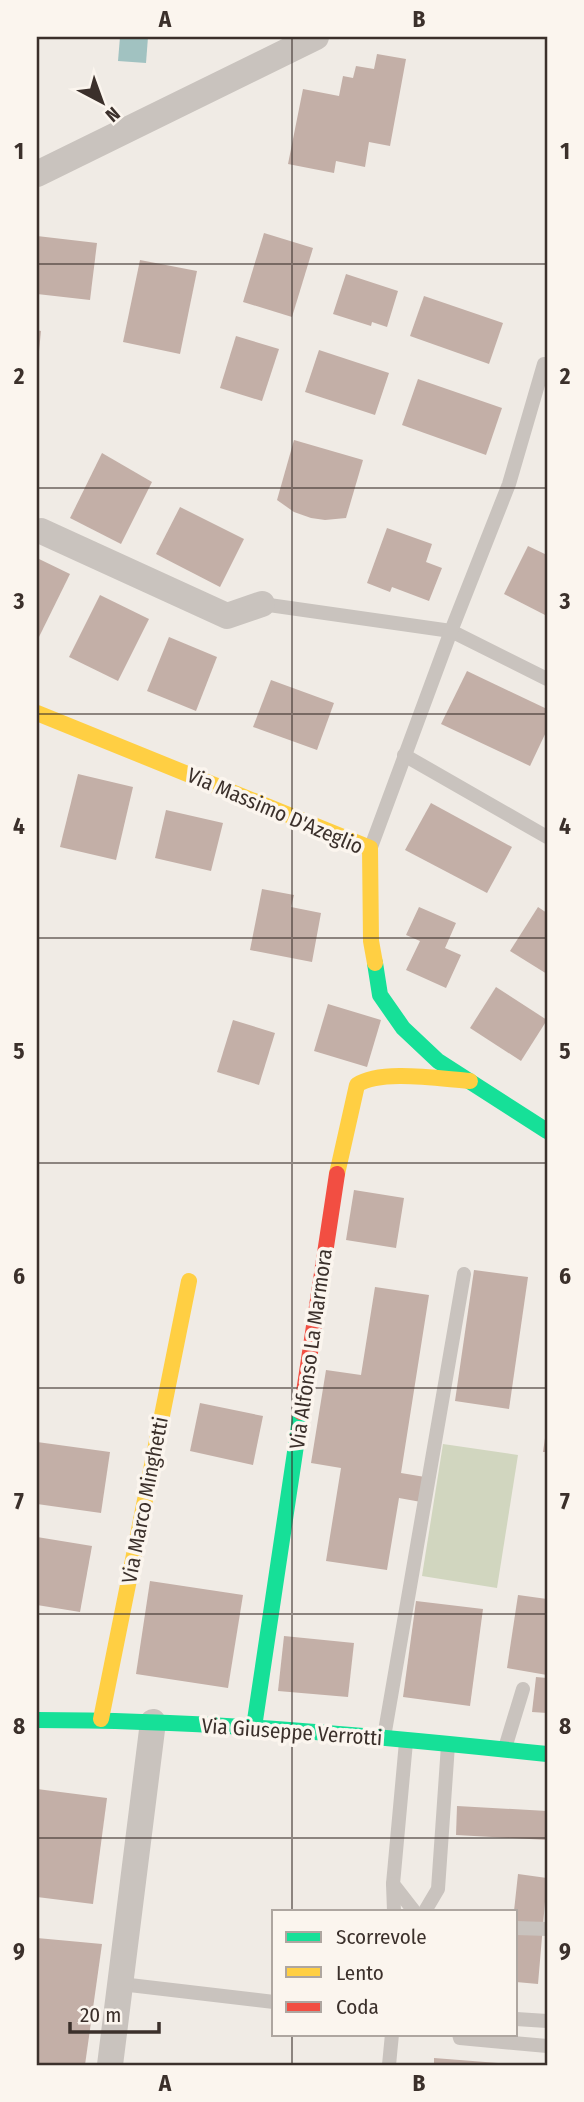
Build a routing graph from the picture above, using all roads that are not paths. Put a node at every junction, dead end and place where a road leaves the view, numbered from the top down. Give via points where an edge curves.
1 (316, 37) edge
2 (37, 174) edge
3 (544, 364) dead end
4 (41, 531) dead end
5 (262, 604) joint
6 (451, 631) junction
7 (547, 679) edge
8 (37, 713) edge
9 (404, 755) junction
10 (547, 837) edge
11 (370, 848) junction
12 (470, 1081) junction
13 (547, 1131) edge
14 (464, 1274) dead end
15 (189, 1281) dead end
16 (523, 1689) dead end
17 (37, 1720) edge
18 (101, 1720) junction
19 (153, 1723) junction
20 (254, 1727) junction
21 (384, 1738) junction
22 (407, 1740) junction
23 (449, 1745) junction
24 (504, 1749) junction
25 (547, 1754) edge
26 (393, 1884) junction
27 (394, 1910) edge
28 (413, 1910) edge
29 (426, 1910) edge
30 (518, 1928) edge
31 (547, 1929) edge
32 (121, 1984) junction
33 (272, 2002) edge
34 (518, 2019) edge
35 (547, 2021) edge
36 (392, 2036) edge
37 (460, 2036) edge
38 (547, 2046) edge
39 (110, 2065) edge
40 (389, 2065) edge

1 - 2 street
3 - 6 lane via 509,484
4 - 5 street via 227,616
5 - 6 lane
6 - 7 lane
6 - 9 lane
8 - 11 street, Via Massimo D'Azeglio
9 - 10 lane
9 - 11 lane
11 - 12 street, Via Massimo D'Azeglio via 371,941 380,995 403,1028 438,1061
12 - 13 street, Via Massimo D'Azeglio
12 - 20 street, Via Alfonso La Marmora via 381,1076 357,1085 339,1163
14 - 21 lane
15 - 18 street, Via Marco Minghetti
16 - 24 lane
17 - 18 street, Via Giuseppe Verrotti
18 - 19 street, Via Giuseppe Verrotti
19 - 20 street, Via Giuseppe Verrotti
19 - 32 street
20 - 21 street, Via Giuseppe Verrotti
21 - 22 street, Via Giuseppe Verrotti
22 - 23 street, Via Giuseppe Verrotti
22 - 26 lane
23 - 24 street, Via Giuseppe Verrotti
23 - 29 lane via 438,1888
24 - 25 street, Via Giuseppe Verrotti
26 - 27 lane
26 - 28 lane
30 - 31 lane
32 - 33 lane
32 - 39 street
34 - 35 lane
36 - 40 lane
37 - 38 lane

